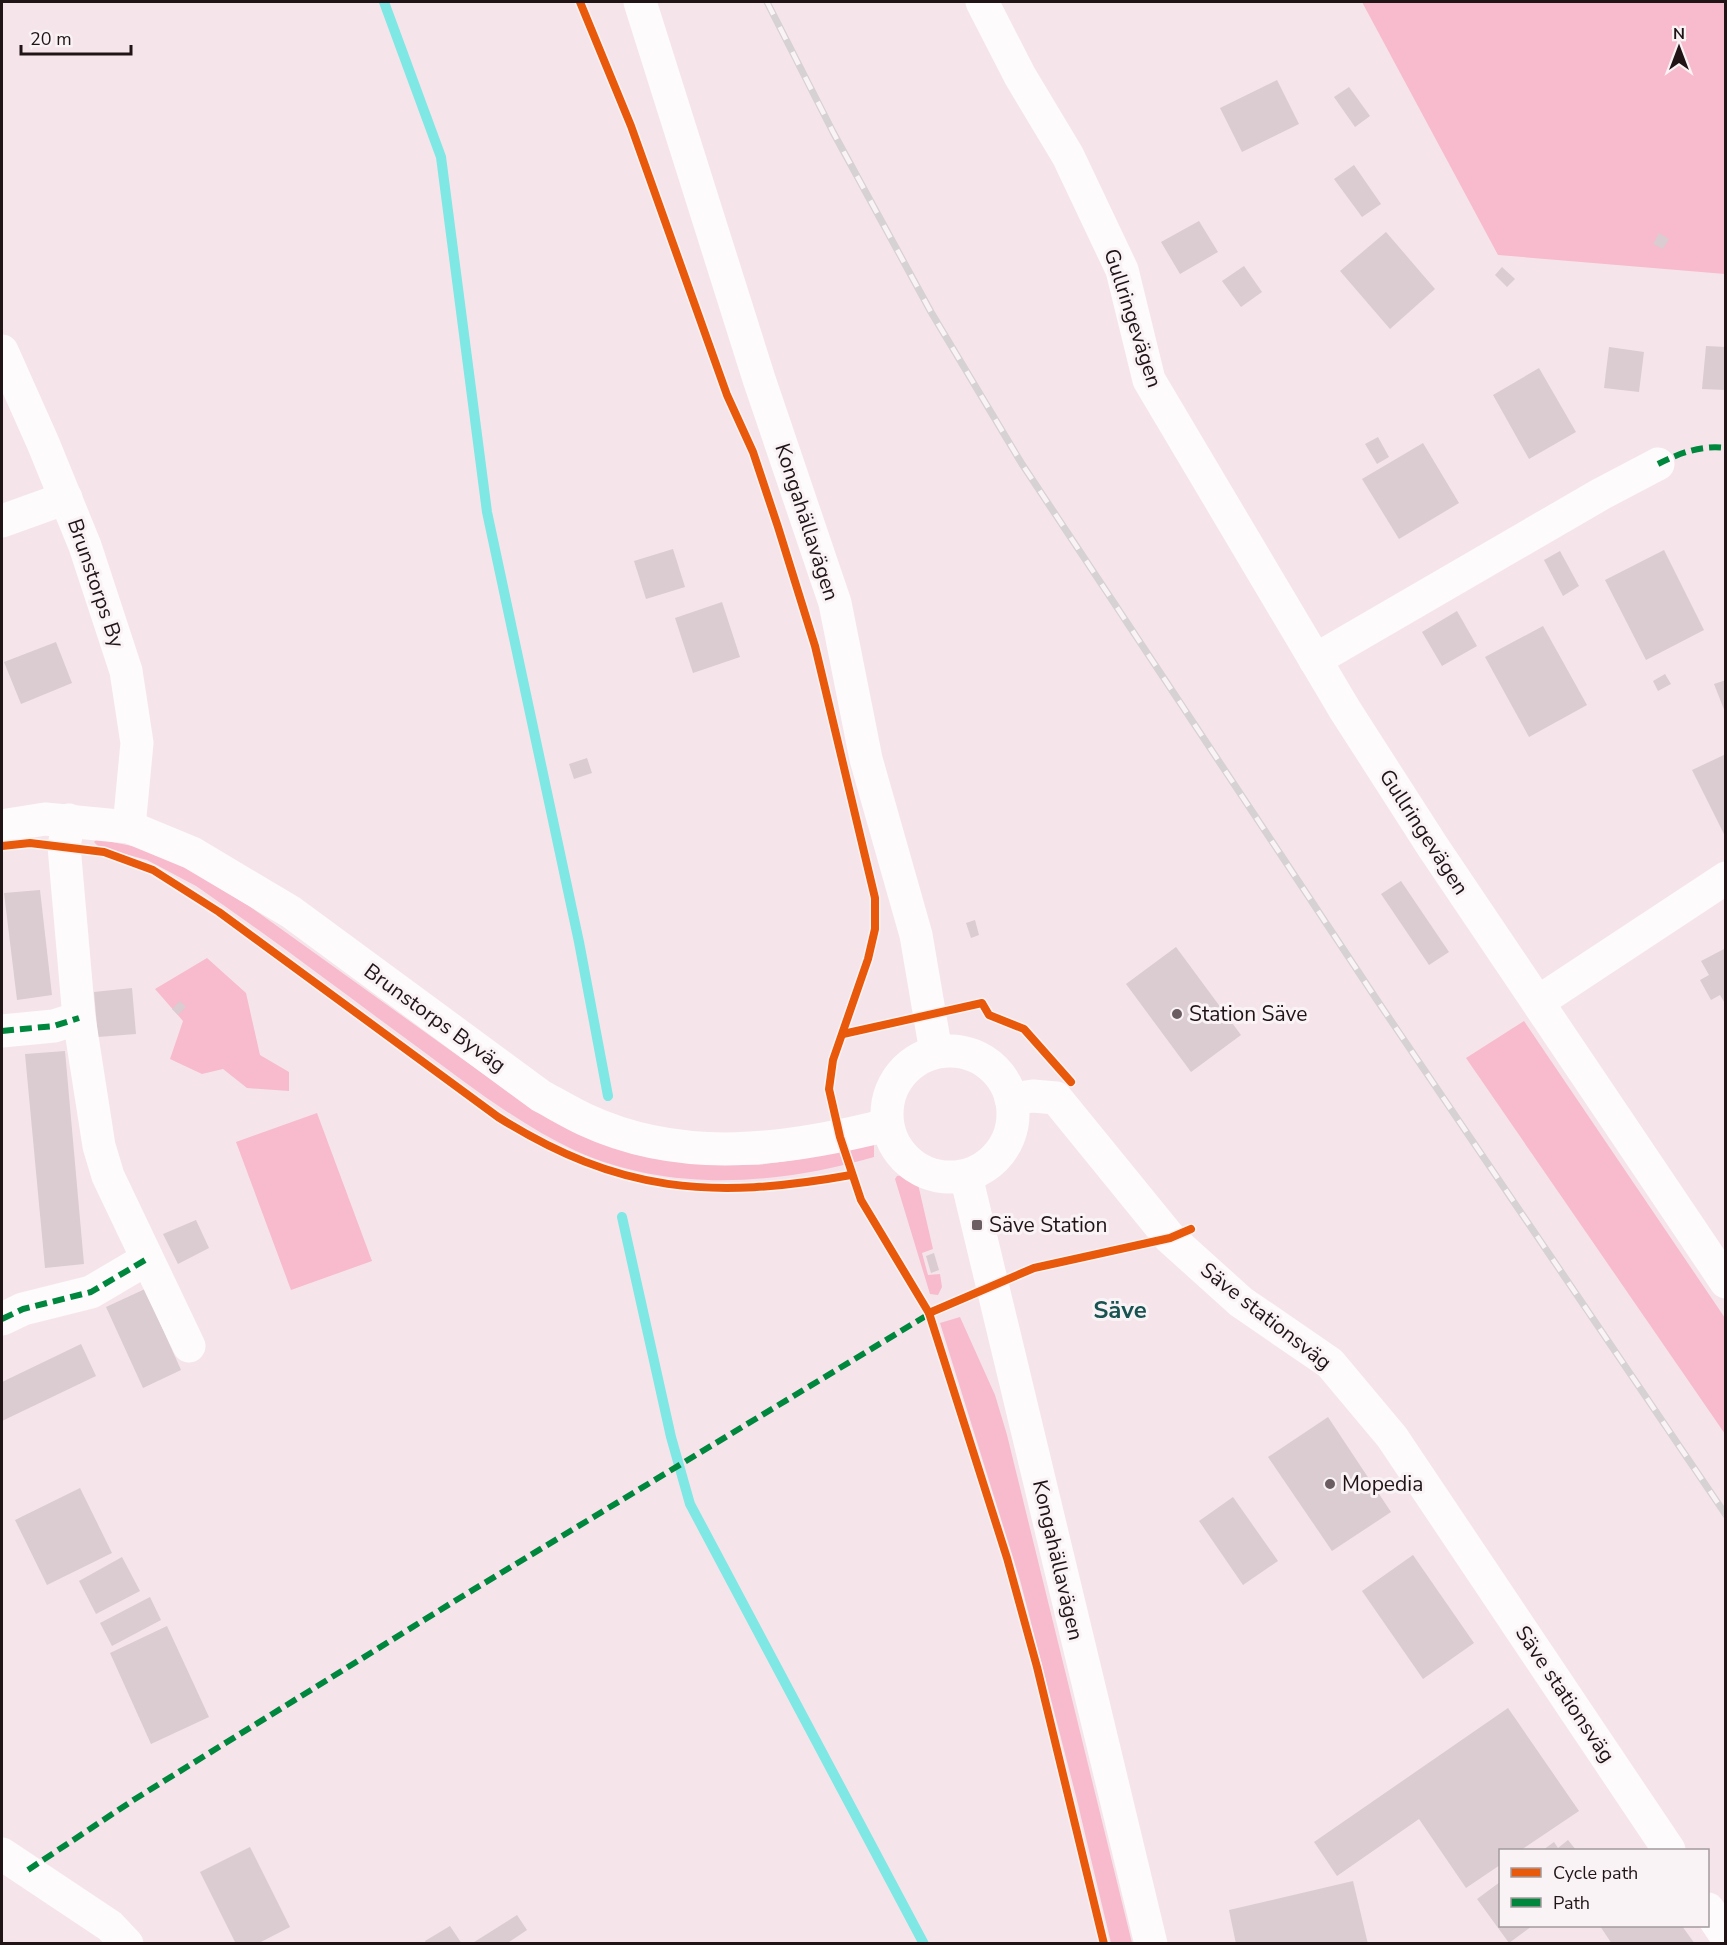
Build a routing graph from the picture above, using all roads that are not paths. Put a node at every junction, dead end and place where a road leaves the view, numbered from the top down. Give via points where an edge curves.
1 (640, 2) edge
2 (982, 2) edge
3 (2, 351) edge
4 (1658, 464) dead end
5 (66, 498) junction
6 (2, 521) edge
7 (1315, 660) junction
8 (69, 820) junction
9 (2, 826) edge
10 (129, 827) junction
11 (1725, 878) edge
12 (1538, 1002) junction
13 (79, 1018) junction
14 (2, 1031) edge
15 (936, 1052) junction
16 (1011, 1099) junction
17 (887, 1125) junction
18 (966, 1176) junction
19 (147, 1259) junction
20 (1725, 1282) edge
21 (2, 1319) edge
22 (189, 1346) dead end
23 (1668, 1849) edge
24 (2, 1854) edge
25 (1709, 1912) edge
26 (1725, 1936) edge
27 (128, 1944) edge
28 (1151, 1944) edge

1 - 15 street, Kongahällavägen via 755,368 835,603 866,759 916,935
2 - 7 street, Gullringevägen via 1068,156 1122,270 1149,380
3 - 5 street, Brunstorps By
4 - 7 street
5 - 6 street
5 - 10 street, Brunstorps By via 126,671 137,743
7 - 12 street, Gullringevägen via 1433,847
8 - 9 street, Brunstorps Byväg via 45,819
8 - 10 street, Brunstorps Byväg
8 - 13 street via 64,846
10 - 17 street, Brunstorps Byväg via 192,853 291,912 542,1096 587,1121 644,1139 707,1150 801,1144
11 - 12 street
12 - 20 street, Gullringevägen
13 - 14 street via 54,1026
13 - 19 street via 99,1146 108,1176
15 - 16 street via 958,1051 988,1063 1003,1079
15 - 17 street via 916,1060 900,1074 890,1093
16 - 18 street via 1012,1127 1000,1153 991,1163
16 - 23 street, Säve stationsväg via 1033,1095 1056,1098 1170,1238 1241,1302 1330,1362 1392,1437
17 - 18 street via 902,1156 920,1171 943,1178
18 - 28 street, Kongahällavägen
19 - 21 street via 91,1292 22,1308
19 - 22 street
24 - 27 street via 110,1926
25 - 26 street

